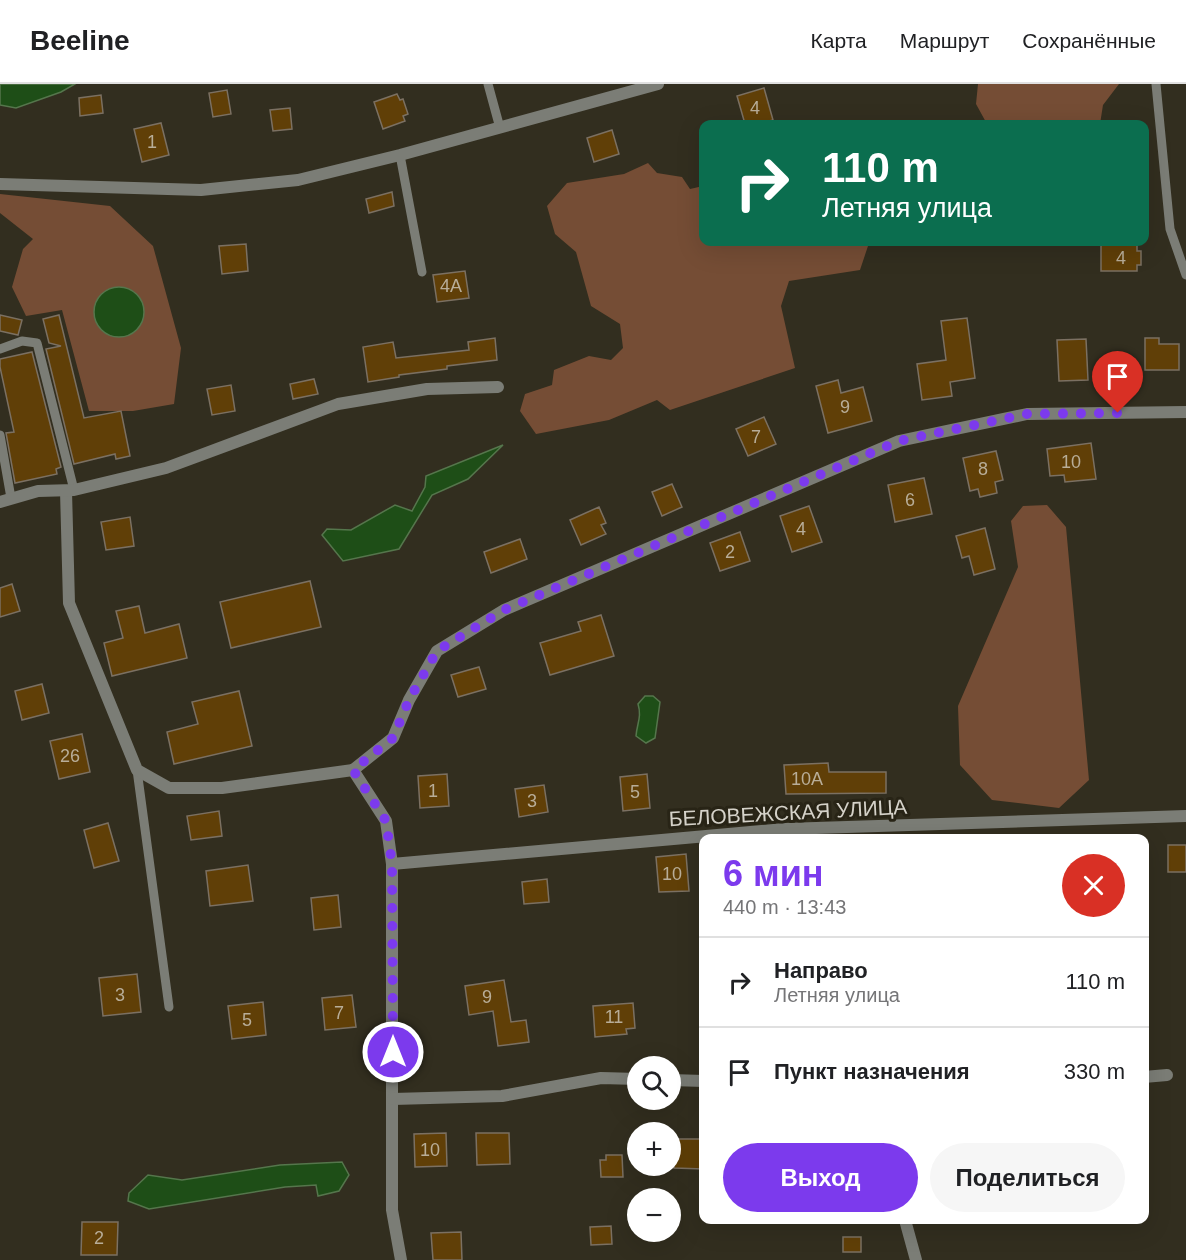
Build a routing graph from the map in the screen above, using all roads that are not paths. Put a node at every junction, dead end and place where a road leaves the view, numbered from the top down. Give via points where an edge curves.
1 (488, 84) edge
2 (658, 84) edge
3 (1156, 84) edge
4 (500, 128) junction
5 (400, 155) junction
6 (0, 184) edge
7 (422, 272) dead end
8 (1186, 275) edge
9 (0, 350) edge
10 (498, 387) dead end
11 (1186, 412) edge
12 (0, 435) edge
13 (70, 491) junction
14 (5, 500) edge
15 (137, 770) junction
16 (353, 770) junction
17 (1186, 816) edge
18 (729, 834) edge
19 (699, 837) edge
20 (392, 864) junction
21 (169, 1007) dead end
22 (1167, 1075) dead end
23 (1149, 1077) edge
24 (627, 1079) edge
25 (681, 1080) edge
26 (699, 1081) edge
27 (393, 1099) junction
28 (905, 1224) edge
29 (401, 1260) edge
30 (916, 1260) edge

1 - 4 lane
2 - 4 street
3 - 8 lane via 1170,229
4 - 5 street
5 - 6 street via 298,180 201,190
5 - 7 lane
9 - 13 lane via 22,341 37,343
10 - 13 street via 427,389 338,404 166,468
11 - 16 street via 1027,414 899,441 515,606 437,651 393,738
12 - 14 lane
13 - 14 street via 38,490
13 - 15 street via 69,603
15 - 16 street via 169,788 222,788
15 - 21 lane
16 - 20 street via 386,821
17 - 18 street, БЕЛОВЕЖСКАЯ УЛИЦА
19 - 20 street, БЕЛОВЕЖСКАЯ УЛИЦА
20 - 27 street
22 - 23 street
24 - 27 street via 602,1078 502,1096
25 - 26 street
27 - 29 street via 392,1210
28 - 30 street

